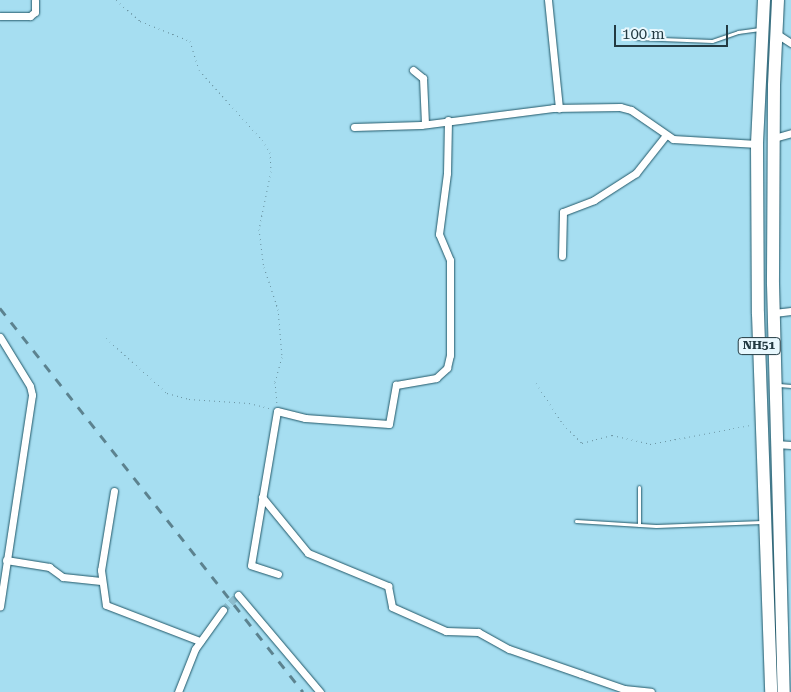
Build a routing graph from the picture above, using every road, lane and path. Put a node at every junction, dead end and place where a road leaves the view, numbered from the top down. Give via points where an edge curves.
1 (35, 0) edge
2 (116, 0) edge
3 (548, 0) edge
4 (764, 0) edge
5 (778, 0) edge
6 (0, 16) edge
7 (763, 29) junction
8 (777, 34) junction
9 (636, 38) dead end
10 (791, 43) edge
11 (413, 70) dead end
12 (559, 108) junction
13 (448, 120) junction
14 (425, 124) junction
15 (354, 127) dead end
16 (791, 134) edge
17 (666, 135) junction
18 (774, 138) junction
19 (757, 144) junction
20 (562, 256) dead end
21 (791, 311) edge
22 (774, 313) junction
23 (0, 337) edge
24 (106, 338) dead end
25 (774, 340) junction
26 (759, 341) junction
27 (536, 383) dead end
28 (775, 385) junction
29 (791, 386) edge
30 (277, 411) junction
31 (761, 423) junction
32 (776, 444) junction
33 (791, 445) edge
34 (639, 487) dead end
35 (114, 491) dead end
36 (262, 497) junction
37 (576, 521) dead end
38 (764, 522) junction
39 (639, 525) junction
40 (6, 560) junction
41 (278, 574) dead end
42 (101, 580) junction
43 (238, 595) dead end
44 (0, 607) edge
45 (223, 610) tunnel mouth
46 (200, 641) junction
47 (178, 692) edge
48 (320, 692) edge
49 (651, 692) edge
50 (770, 692) edge
51 (784, 692) edge

1 - 6 street via 34,12 30,16
2 - 30 path via 140,21 190,42 199,70 270,152 271,171 259,229 264,267 278,309 282,357 275,382
3 - 12 street
4 - 7 highway, NH51
5 - 8 highway, NH51
7 - 9 lane via 738,32 712,41
7 - 19 highway, NH51
8 - 10 street
8 - 18 highway, NH51
11 - 14 street via 423,78
12 - 13 street
12 - 17 street via 627,108
13 - 14 street
13 - 30 street via 447,173 439,234 450,260 450,355 447,368 436,378 396,385 389,424 305,418
14 - 15 street
16 - 18 street
17 - 19 street via 679,140
17 - 20 street via 636,173 594,200 563,212
18 - 22 highway, NH51
19 - 26 highway, NH51
21 - 22 street
22 - 25 highway, NH51
23 - 40 street via 30,386 32,395
24 - 30 path via 167,393 189,399 257,404
25 - 26 highway
25 - 28 highway, NH51
26 - 31 highway, NH51
27 - 31 path via 563,424 582,442 612,435 650,444
28 - 29 lane
28 - 32 highway, NH51
30 - 36 street
31 - 38 highway, NH51
32 - 33 street
32 - 51 highway, NH51
34 - 39 lane
35 - 42 street
36 - 41 street via 251,565
36 - 49 street via 308,553 388,586 392,607 446,631 478,632 509,649 589,677 624,689
37 - 39 lane
38 - 39 lane
38 - 50 highway, NH51
40 - 42 street via 49,567 63,577
40 - 44 street
42 - 46 street via 102,597 109,608
43 - 48 street
45 - 46 street
46 - 47 street

